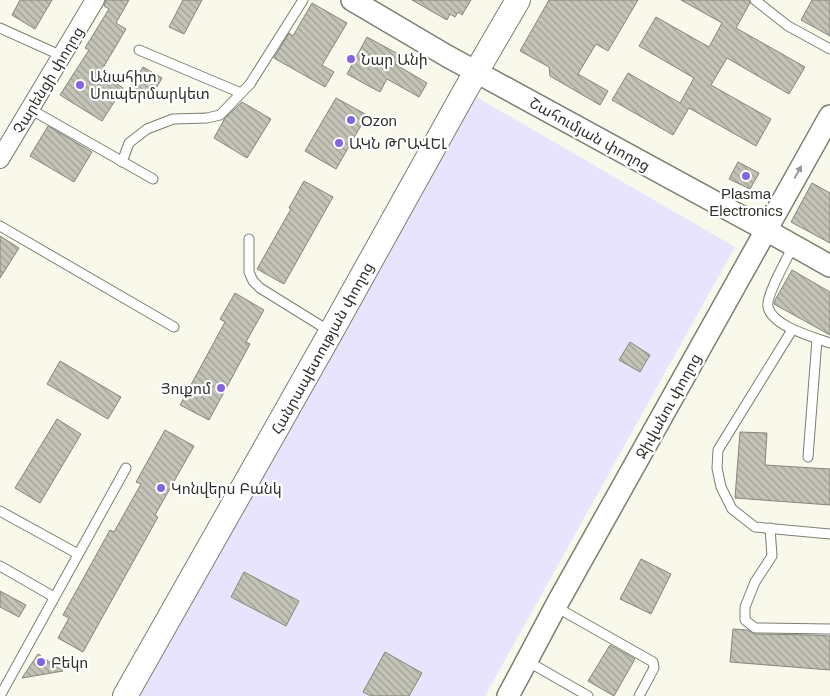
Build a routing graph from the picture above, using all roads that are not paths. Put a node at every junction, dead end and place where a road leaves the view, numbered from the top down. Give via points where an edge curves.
1 (95, 0) edge
2 (302, 0) edge
3 (352, 0) edge
4 (518, 0) edge
5 (755, 0) edge
6 (0, 28) edge
7 (830, 49) edge
8 (139, 50) dead end
9 (62, 56) junction
10 (477, 72) junction
11 (241, 93) junction
12 (30, 110) junction
13 (830, 116) edge
14 (0, 159) edge
15 (122, 162) junction
16 (153, 179) dead end
17 (0, 226) edge
18 (766, 230) junction
19 (249, 239) dead end
20 (794, 246) junction
21 (830, 266) edge
22 (174, 327) dead end
23 (792, 330) junction
24 (331, 332) junction
25 (817, 339) junction
26 (830, 343) edge
27 (808, 457) dead end
28 (126, 468) dead end
29 (0, 511) edge
30 (770, 528) junction
31 (830, 534) edge
32 (78, 554) junction
33 (0, 566) edge
34 (54, 598) junction
35 (556, 607) junction
36 (830, 629) edge
37 (526, 661) junction
38 (512, 692) edge
39 (0, 696) edge
40 (125, 696) edge
41 (588, 696) edge
42 (639, 696) edge

1 - 9 street, Չարենցի փողոց
2 - 11 lane via 250,84
3 - 10 street, Շահումյան փողոց
4 - 10 main road, Հանրապետության փողոց
5 - 7 lane via 788,26
6 - 9 lane
8 - 11 lane
9 - 12 street, Չարենցի փողոց
10 - 18 street, Շահումյան փողոց
10 - 24 main road, Հանրապետության փողոց
11 - 15 lane via 220,115 173,119 147,129 129,143
12 - 14 street, Չարենցի փողոց
12 - 15 lane
18 -> 13 street, Ջիվանու փողոց
15 - 16 lane
17 - 22 lane
18 - 20 street, Շահումյան փողոց
18 - 35 street, Ջիվանու փողոց
19 - 24 lane via 253,281
20 - 21 street, Շահումյան փողոց
20 - 23 lane via 769,296 768,307 773,317
23 - 25 lane
23 - 30 lane via 718,450 721,487 732,509 755,527
24 - 40 main road, Հանրապետության փողոց
25 - 26 lane
25 - 27 lane
28 - 32 lane
29 - 32 lane
30 - 31 lane
30 - 36 lane via 772,556 755,582 745,607 744,620 755,628
32 - 34 lane
33 - 34 lane
34 - 39 lane
35 - 37 street, Ջիվանու փողոց
35 - 42 lane via 653,662 654,668
37 - 38 street, Ջիվանու փողոց
37 - 41 lane

